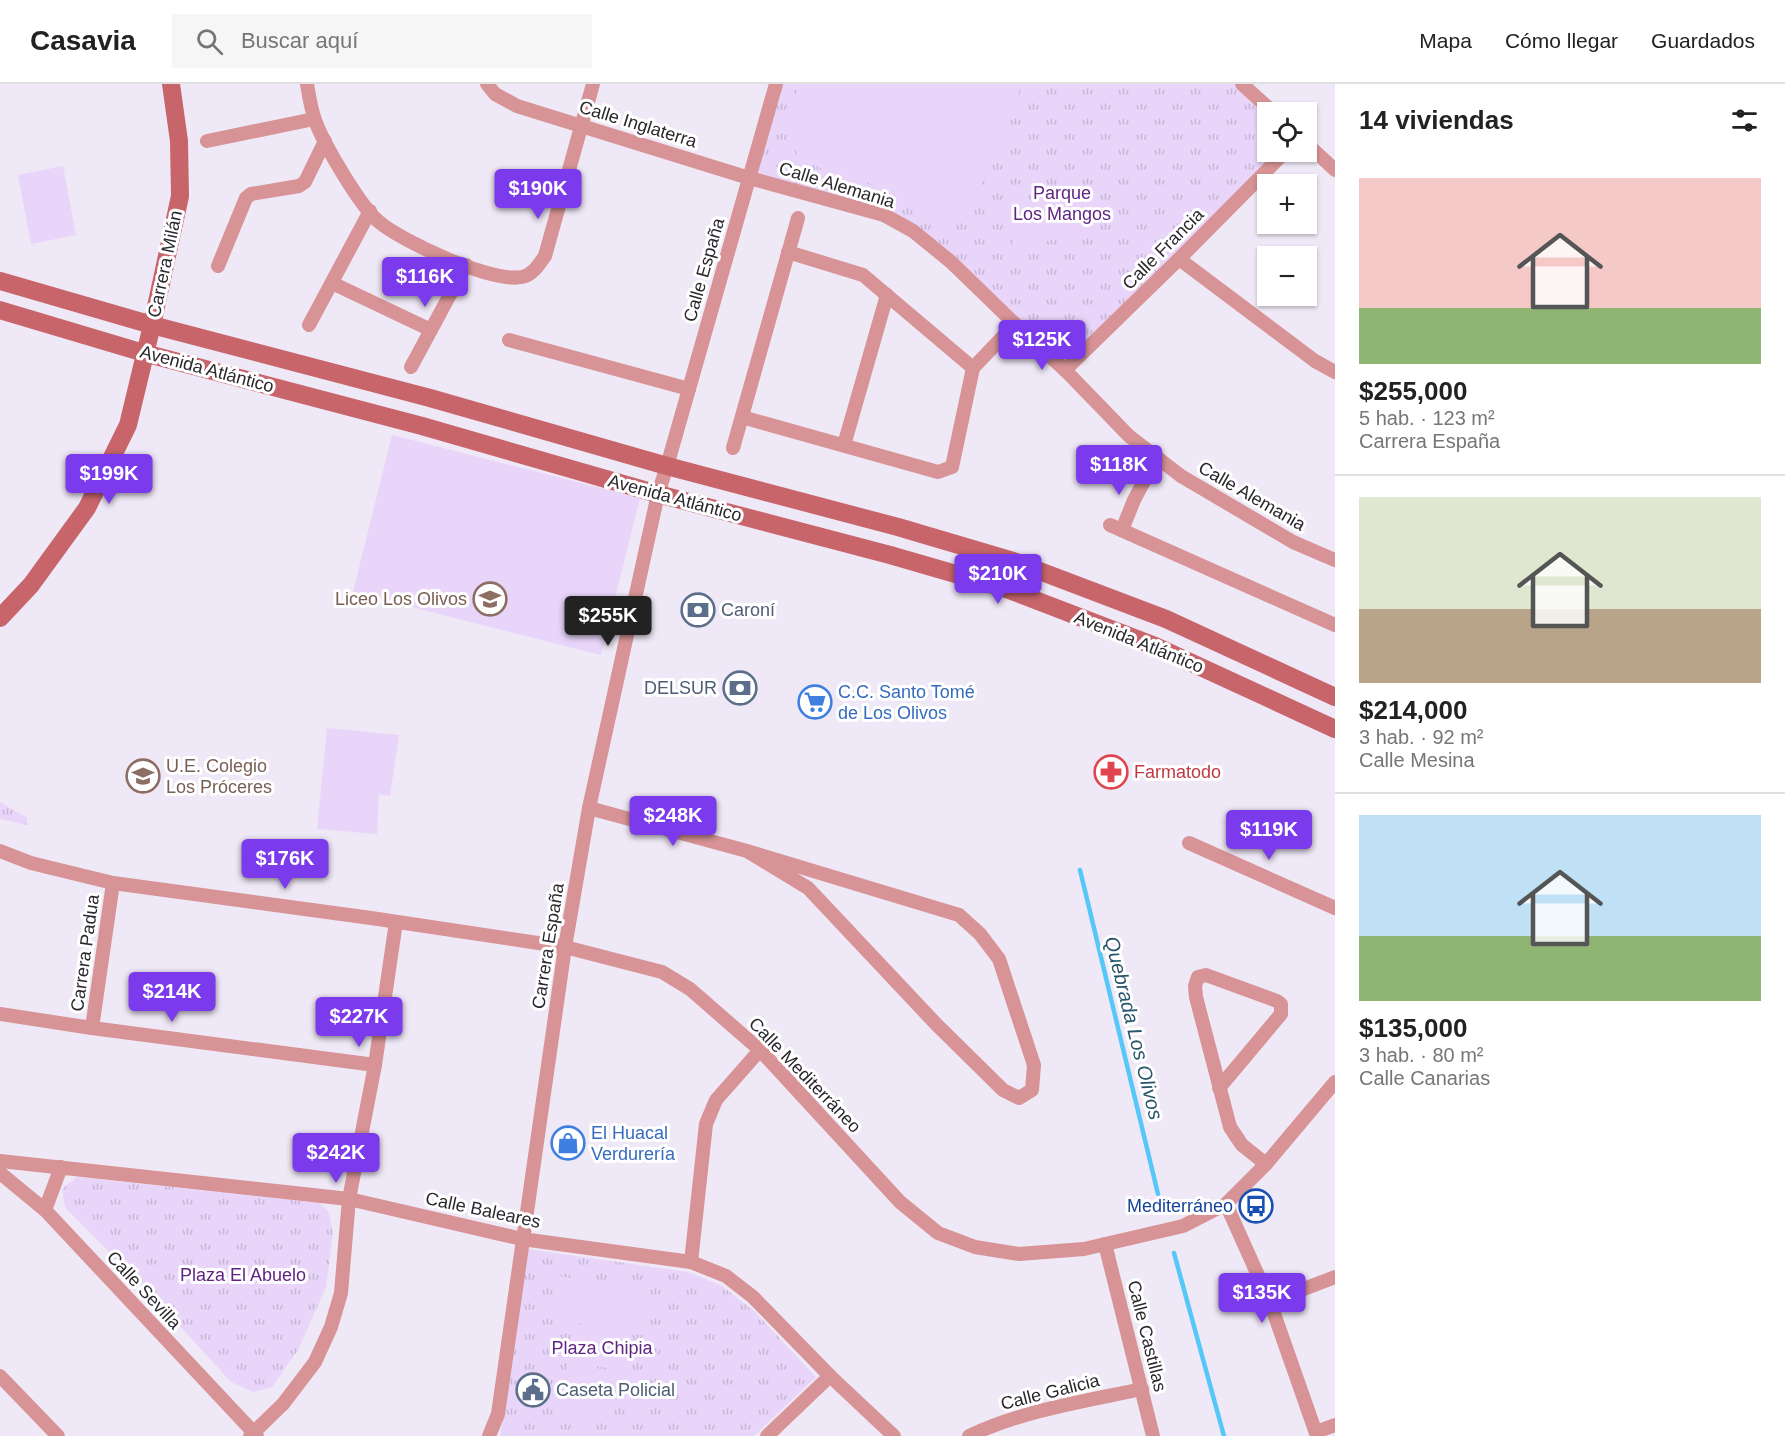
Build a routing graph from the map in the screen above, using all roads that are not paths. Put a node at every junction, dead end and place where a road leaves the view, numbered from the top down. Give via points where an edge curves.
1 (171, 84) edge
2 (307, 84) edge
3 (487, 84) edge
4 (592, 84) edge
5 (776, 84) edge
6 (1242, 84) edge
7 (1262, 102) edge
8 (314, 120) junction
9 (581, 126) junction
10 (207, 141) dead end
11 (325, 141) junction
12 (1317, 153) edge
13 (1275, 162) edge
14 (1335, 170) edge
15 (749, 178) junction
16 (370, 211) junction
17 (798, 218) dead end
18 (788, 252) junction
19 (1179, 259) junction
20 (466, 265) junction
21 (218, 266) dead end
22 (0, 281) edge
23 (332, 283) junction
24 (887, 295) junction
25 (0, 310) edge
26 (1014, 324) junction
27 (152, 325) junction
28 (309, 326) dead end
29 (430, 330) junction
30 (509, 340) dead end
31 (144, 353) junction
32 (411, 367) dead end
33 (973, 368) junction
34 (1065, 370) junction
35 (1335, 372) edge
36 (689, 389) junction
37 (742, 417) junction
38 (844, 445) junction
39 (733, 448) dead end
40 (1156, 457) junction
41 (667, 466) junction
42 (658, 494) junction
43 (1335, 560) edge
44 (0, 618) edge
45 (1335, 625) edge
46 (1335, 697) edge
47 (1335, 729) edge
48 (589, 808) junction
49 (1189, 843) dead end
50 (0, 851) edge
51 (747, 851) junction
52 (113, 883) junction
53 (1335, 908) edge
54 (396, 921) junction
55 (565, 947) junction
56 (0, 1014) edge
57 (92, 1028) junction
58 (760, 1050) junction
59 (375, 1065) junction
60 (1335, 1082) edge
61 (1220, 1088) junction
62 (0, 1161) edge
63 (1266, 1164) junction
64 (61, 1167) junction
65 (0, 1173) edge
66 (349, 1199) junction
67 (1226, 1204) junction
68 (45, 1210) junction
69 (522, 1239) junction
70 (1105, 1244) junction
71 (691, 1262) junction
72 (1335, 1277) edge
73 (1270, 1302) junction
74 (0, 1376) edge
75 (830, 1377) junction
76 (1142, 1389) junction
77 (1335, 1425) edge
78 (1317, 1434) edge
79 (254, 1435) edge
80 (58, 1436) edge
81 (489, 1436) edge
82 (767, 1436) edge
83 (894, 1436) edge
84 (969, 1436) edge
85 (1153, 1436) edge

1 - 27 main road, Carrera Milán via 179,141 180,196
2 - 8 street
3 - 9 street, Calle Inglaterra via 495,94 517,106
4 - 9 street
5 - 15 street, Calle España
6 - 7 street
8 - 10 street
8 - 11 street
9 - 15 street, Calle Inglaterra
9 - 20 street via 545,256 531,274 521,278 501,276
11 - 16 street
11 - 21 street via 305,182 246,198
12 - 14 street
13 - 19 street, Calle Francia
15 - 26 street, Calle Alemania via 884,215 913,231 951,262
15 - 36 street, Calle España
16 - 20 street via 377,221 410,242
16 - 23 street
17 - 18 street
18 - 24 street via 863,275
18 - 37 street
19 - 34 street, Calle Francia
19 - 35 street
20 - 29 street
22 - 27 main road, Avenida Atlántico
23 - 28 street
23 - 29 street
24 - 33 street
24 - 38 street
25 - 31 main road, Avenida Atlántico
26 - 33 street
26 - 34 street, Calle Alemania
27 - 31 main road, Carrera Milán
27 - 41 main road, Avenida Atlántico via 430,398
29 - 32 street
30 - 36 street
31 - 42 main road, Avenida Atlántico via 422,426
31 - 44 main road, Carrera Milán via 128,425 87,508 31,585
33 - 38 street via 952,467 938,472
34 - 40 street, Calle Alemania via 1129,436
36 - 41 street, Calle España
37 - 38 street
37 - 39 street
40 - 43 street, Calle Alemania via 1293,542
40 - 45 street via 1116,527
41 - 42 street, Carrera España
41 - 46 main road, Avenida Atlántico via 1013,561 1166,619
42 - 47 main road, Avenida Atlántico via 1004,588 1155,646
42 - 48 street, Carrera España
48 - 51 street
48 - 55 street, Carrera España
49 - 53 street
50 - 52 street, Calle Mediterráneo via 31,863
51 - 51 street via 808,888 1003,1090 1019,1098 1032,1090 1034,1065 999,959 959,915
52 - 54 street, Calle Mediterráneo
52 - 57 street, Carrera Padua
54 - 55 street, Calle Mediterráneo
54 - 59 street
55 - 58 street, Calle Mediterráneo via 662,972 690,989
55 - 69 street, Carrera España
56 - 57 street
57 - 59 street
58 - 70 street, Calle Mediterráneo via 900,1202 938,1233 975,1247 1019,1254
58 - 71 street via 716,1100 705,1124
59 - 66 street
60 - 63 street, Calle Mediterráneo
61 - 61 street via 1196,997 1198,977 1206,975 1278,1001 1282,1009
61 - 63 street via 1230,1127 1242,1145
62 - 64 street, Calle Baleares
63 - 67 street, Calle Mediterráneo
64 - 66 street, Calle Baleares
64 - 68 street
65 - 68 street, Calle Sevilla
66 - 69 street, Calle Baleares
66 - 79 street via 341,1293 331,1327 315,1362
67 - 70 street, Calle Mediterráneo via 1183,1226
67 - 73 street
68 - 79 street, Calle Sevilla
69 - 71 street, Calle Baleares
69 - 81 street, Carrera España via 498,1414
70 - 76 street, Calle Castillas
71 - 75 street, Calle Baleares via 726,1276 753,1297
72 - 73 street
73 - 78 street
74 - 80 street
75 - 82 street
75 - 83 street, Calle Baleares
76 - 84 street, Calle Galicia via 991,1425
76 - 85 street, Calle Castillas
77 - 78 street

